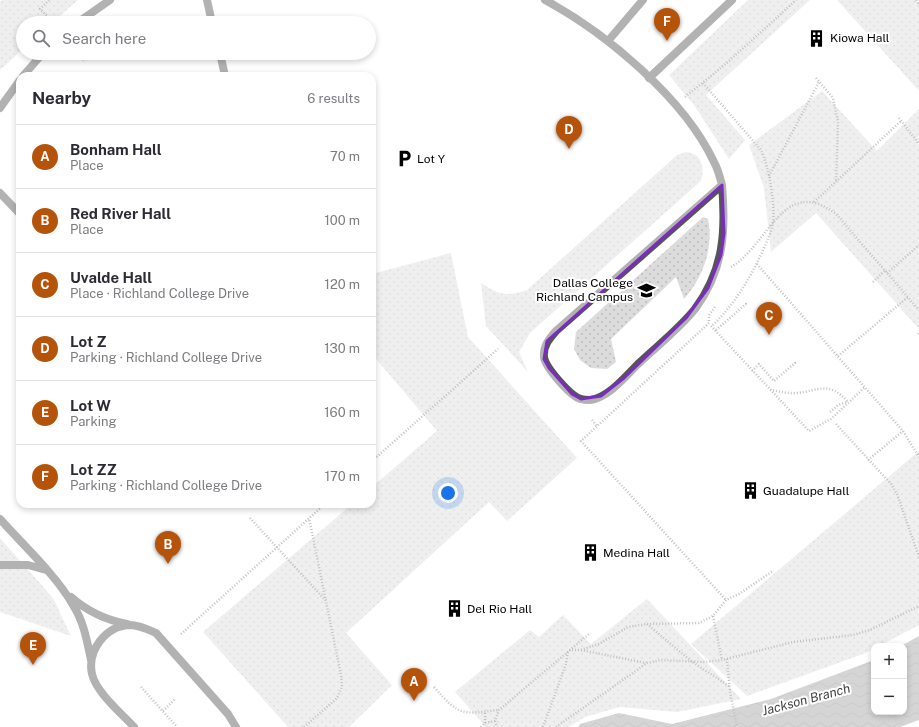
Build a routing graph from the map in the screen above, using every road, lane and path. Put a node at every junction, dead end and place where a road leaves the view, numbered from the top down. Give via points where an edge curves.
1 (49, 0) edge
2 (110, 0) edge
3 (207, 0) edge
4 (545, 0) edge
5 (643, 0) edge
6 (732, 0) edge
7 (796, 0) edge
8 (916, 0) edge
9 (555, 2) edge
10 (919, 4) edge
11 (47, 16) edge
12 (86, 16) edge
13 (210, 16) edge
14 (608, 41) junction
15 (37, 60) edge
16 (222, 60) edge
17 (27, 72) edge
18 (224, 72) edge
19 (650, 78) junction
20 (816, 78) dead end
21 (819, 82) junction
22 (703, 83) junction
23 (16, 86) edge
24 (674, 105) junction
25 (0, 108) edge
26 (898, 118) dead end
27 (901, 121) junction
28 (919, 144) edge
29 (769, 177) junction
30 (836, 182) junction
31 (722, 185) junction
32 (0, 192) edge
33 (814, 202) junction
34 (16, 210) edge
35 (773, 222) junction
36 (919, 245) edge
37 (757, 264) junction
38 (886, 272) junction
39 (713, 276) junction
40 (873, 282) dead end
41 (908, 297) junction
42 (748, 306) dead end
43 (715, 307) dead end
44 (919, 310) edge
45 (709, 323) junction
46 (712, 326) junction
47 (716, 330) junction
48 (498, 349) dead end
49 (838, 356) junction
50 (794, 360) dead end
51 (752, 371) junction
52 (865, 387) junction
53 (769, 390) junction
54 (848, 402) junction
55 (830, 412) dead end
56 (592, 420) dead end
57 (836, 424) dead end
58 (597, 426) junction
59 (903, 430) junction
60 (376, 457) edge
61 (919, 457) edge
62 (868, 460) junction
63 (320, 508) edge
64 (250, 518) dead end
65 (309, 518) junction
66 (0, 519) edge
67 (278, 548) junction
68 (919, 557) edge
69 (0, 565) edge
70 (46, 570) junction
71 (773, 571) dead end
72 (62, 589) junction
73 (726, 600) junction
74 (326, 601) junction
75 (919, 606) edge
76 (713, 616) junction
77 (647, 624) junction
78 (130, 625) junction
79 (181, 634) dead end
80 (589, 634) dead end
81 (568, 650) junction
82 (581, 650) junction
83 (726, 659) junction
84 (722, 660) junction
85 (691, 661) junction
86 (647, 663) junction
87 (91, 664) junction
88 (730, 686) junction
89 (141, 687) dead end
90 (434, 687) dead end
91 (175, 699) dead end
92 (499, 710) junction
93 (163, 711) junction
94 (485, 712) junction
95 (495, 721) junction
96 (484, 723) junction
97 (134, 727) edge
98 (177, 727) edge
99 (236, 727) edge
100 (304, 727) edge
101 (480, 727) edge
102 (497, 727) edge
103 (543, 727) edge
104 (556, 727) edge
105 (738, 727) edge

1 - 11 path via 40,8
2 - 12 street
3 - 13 street
4 - 9 street
5 - 14 street
6 - 19 street
7 - 22 path
8 - 10 path
9 - 14 street
14 - 19 street
15 - 17 street
16 - 18 street
19 - 24 street
20 - 21 path
21 - 29 path
21 - 30 path via 833,98 838,122
22 - 24 path
22 - 29 path via 761,150 767,163
23 - 25 street
24 - 31 street via 705,146 715,163
26 - 27 path
27 - 28 path
27 - 30 path
29 - 35 path
30 - 33 path
31 - 39 street via 724,233 721,255
31 - 39 street via 556,331 547,341 544,359 572,394 581,399 591,400 601,396 624,378 686,318
32 - 34 street
33 - 35 path via 800,202 788,207
33 - 38 path via 826,206 836,214
35 - 37 path
35 - 39 path via 758,243 734,266
36 - 38 path
37 - 46 path via 736,300
37 - 49 path
38 - 40 path
38 - 41 path
41 - 44 path
41 - 49 path
42 - 47 path via 746,304
43 - 45 path via 709,316
45 - 46 path
45 - 58 path
46 - 47 path
47 - 51 path
48 - 60 path
49 - 52 path
50 - 51 path via 796,362 774,381 759,364
51 - 53 path
52 - 54 path
52 - 59 path
53 - 54 path via 796,393 824,387 833,390
53 - 54 path via 809,431 831,419
54 - 55 path via 838,405
56 - 58 path
57 - 62 path
58 - 73 path via 581,441
59 - 61 path
59 - 62 path
62 - 68 path via 897,494
63 - 65 path
64 - 67 path
65 - 67 path
65 - 74 path
66 - 70 street
67 - 74 path
67 - 79 path
69 - 70 street via 28,566
70 - 72 street
71 - 73 path
72 - 78 street via 96,614
72 - 87 street via 80,618
73 - 76 path
74 - 100 path via 342,687 337,698
75 - 83 path via 870,630 853,635 793,642
76 - 77 path via 699,623
76 - 84 path
77 - 82 path via 628,627 598,644
77 - 85 path
78 - 87 street via 116,628 104,636 96,646
78 - 99 street via 156,633 228,714
80 - 81 path
81 - 82 path
81 - 92 path
81 - 103 path via 566,664
82 - 86 path
83 - 84 path
83 - 88 path
84 - 85 path
85 - 86 path via 661,660
85 - 88 path
86 - 104 path
87 - 97 street via 92,676 99,688
88 - 105 path
89 - 93 path
90 - 94 path via 452,706 466,713
91 - 93 path
92 - 94 path
92 - 95 path
93 - 98 path
94 - 96 path
95 - 96 path
95 - 102 path
96 - 101 path

